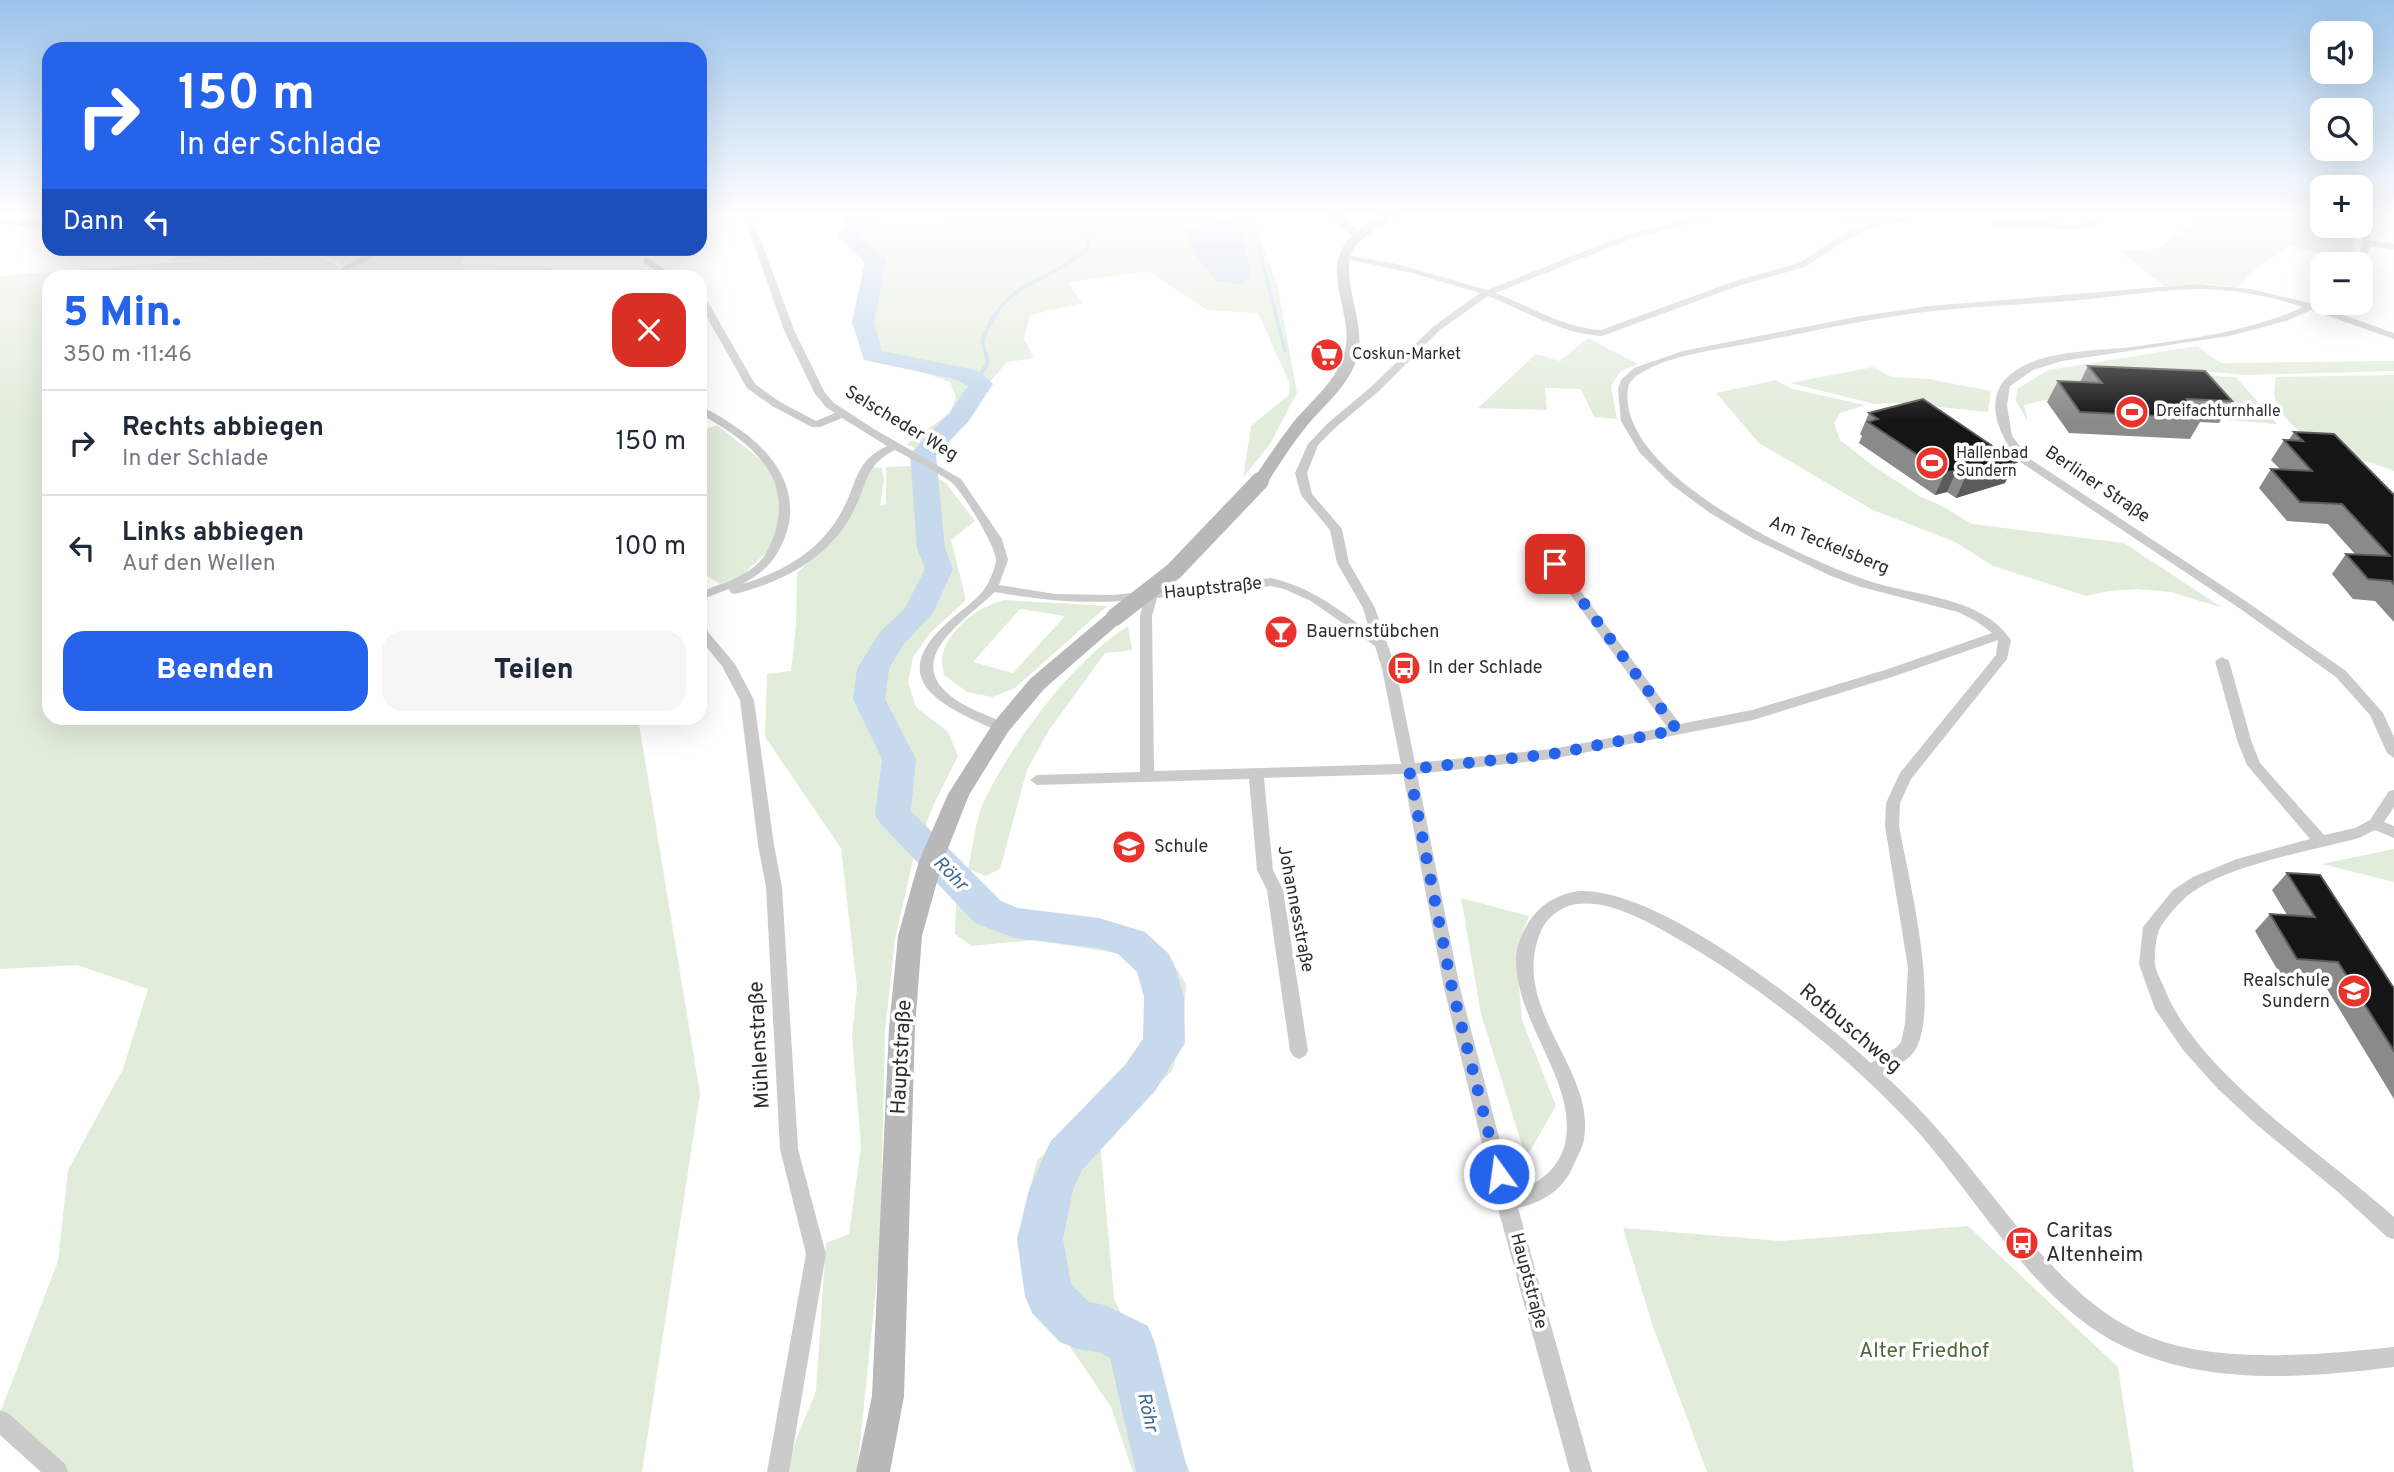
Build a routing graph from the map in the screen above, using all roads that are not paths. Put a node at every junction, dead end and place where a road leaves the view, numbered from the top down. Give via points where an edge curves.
1 (773, 282) edge
2 (1343, 282) edge
3 (1446, 282) edge
4 (1515, 282) edge
5 (1743, 282) edge
6 (1486, 293) junction
7 (2310, 306) edge
8 (2310, 308) edge
9 (707, 309) edge
10 (2335, 315) edge
11 (2394, 336) edge
12 (844, 413) junction
13 (707, 414) edge
14 (900, 449) junction
15 (1543, 548) dead end
16 (992, 588) junction
17 (707, 595) edge
18 (1152, 595) junction
19 (707, 596) edge
20 (2002, 634) junction
21 (707, 639) edge
22 (1379, 643) junction
23 (2222, 661) dead end
24 (1001, 727) junction
25 (1677, 730) junction
26 (2394, 753) edge
27 (1409, 769) junction
28 (1256, 774) junction
29 (1147, 775) junction
30 (1037, 780) dead end
31 (2394, 795) edge
32 (2375, 824) junction
33 (2394, 832) edge
34 (2321, 842) junction
35 (1299, 1051) dead end
36 (1869, 1073) junction
37 (1506, 1201) junction
38 (2394, 1230) edge
39 (2394, 1357) edge
40 (0, 1420) edge
41 (57, 1472) edge
42 (778, 1472) edge
43 (873, 1472) edge
44 (1581, 1472) edge

1 - 12 street, Selscheder Weg via 789,330 820,394
2 - 24 main road, Hauptstraße, bridge via 1354,341 1342,376 1260,481 1174,571 1037,684
3 - 6 street
4 - 6 street
5 - 6 street via 1602,333 1580,331
6 - 22 street via 1437,328 1331,426 1304,461 1303,486 1336,529 1343,563 1369,608
7 - 20 street, Am Teckelsberg via 2253,292 2198,287 1929,309 1728,345 1652,364 1627,380 1624,408 1641,448 1684,488 1729,520 1764,542 1826,570 1971,613
8 - 26 street, Berliner Straße via 2220,334 2045,362 2006,384 2002,425 2026,460 2341,674 2375,713
9 - 12 street via 751,386 816,425
10 - 11 street
12 - 14 street, Selscheder Weg
13 - 17 street via 772,464 787,500 787,514 775,549 762,567
14 - 16 street, Selscheder Weg via 957,481 996,539 1002,560
14 - 19 street via 875,455 866,465 848,511 830,538 803,563 772,580
15 - 25 street
16 - 18 street, Hauptstraße via 1082,599
16 - 24 street via 939,637 925,666 936,692
18 - 22 street, Hauptstraße via 1285,584 1313,595
18 - 29 street via 1146,616
20 - 25 street via 1810,699
20 - 36 street via 2002,656 1896,793 1892,826 1916,968 1914,1024 1903,1052
21 - 42 street, Mühlenstraße via 729,664 747,700 774,887 789,1149 816,1254
22 - 27 street, Hauptstraße via 1395,693
23 - 34 street via 2254,765
24 - 43 main road, Hauptstraße via 959,794 931,861 910,936 888,1396
25 - 27 street via 1552,754
27 - 28 street
27 - 37 street, Hauptstraße via 1452,988
28 - 29 street
28 - 35 street, Johannesstraße via 1265,870 1275,890
29 - 30 street
31 - 32 street
32 - 33 street
32 - 34 street
34 - 38 street via 2248,862 2179,894 2150,927 2145,946 2148,969 2183,1037 2232,1093
36 - 37 street, Rotbuschweg via 1758,984 1679,931 1606,900 1584,897 1561,902 1545,912 1533,928 1523,970 1573,1107 1576,1144 1550,1186 1531,1197
36 - 39 street, Rotbuschweg via 1916,1116 2069,1294 2098,1320 2133,1340 2190,1358 2226,1362 2329,1363
37 - 44 street, Hauptstraße
40 - 41 street

